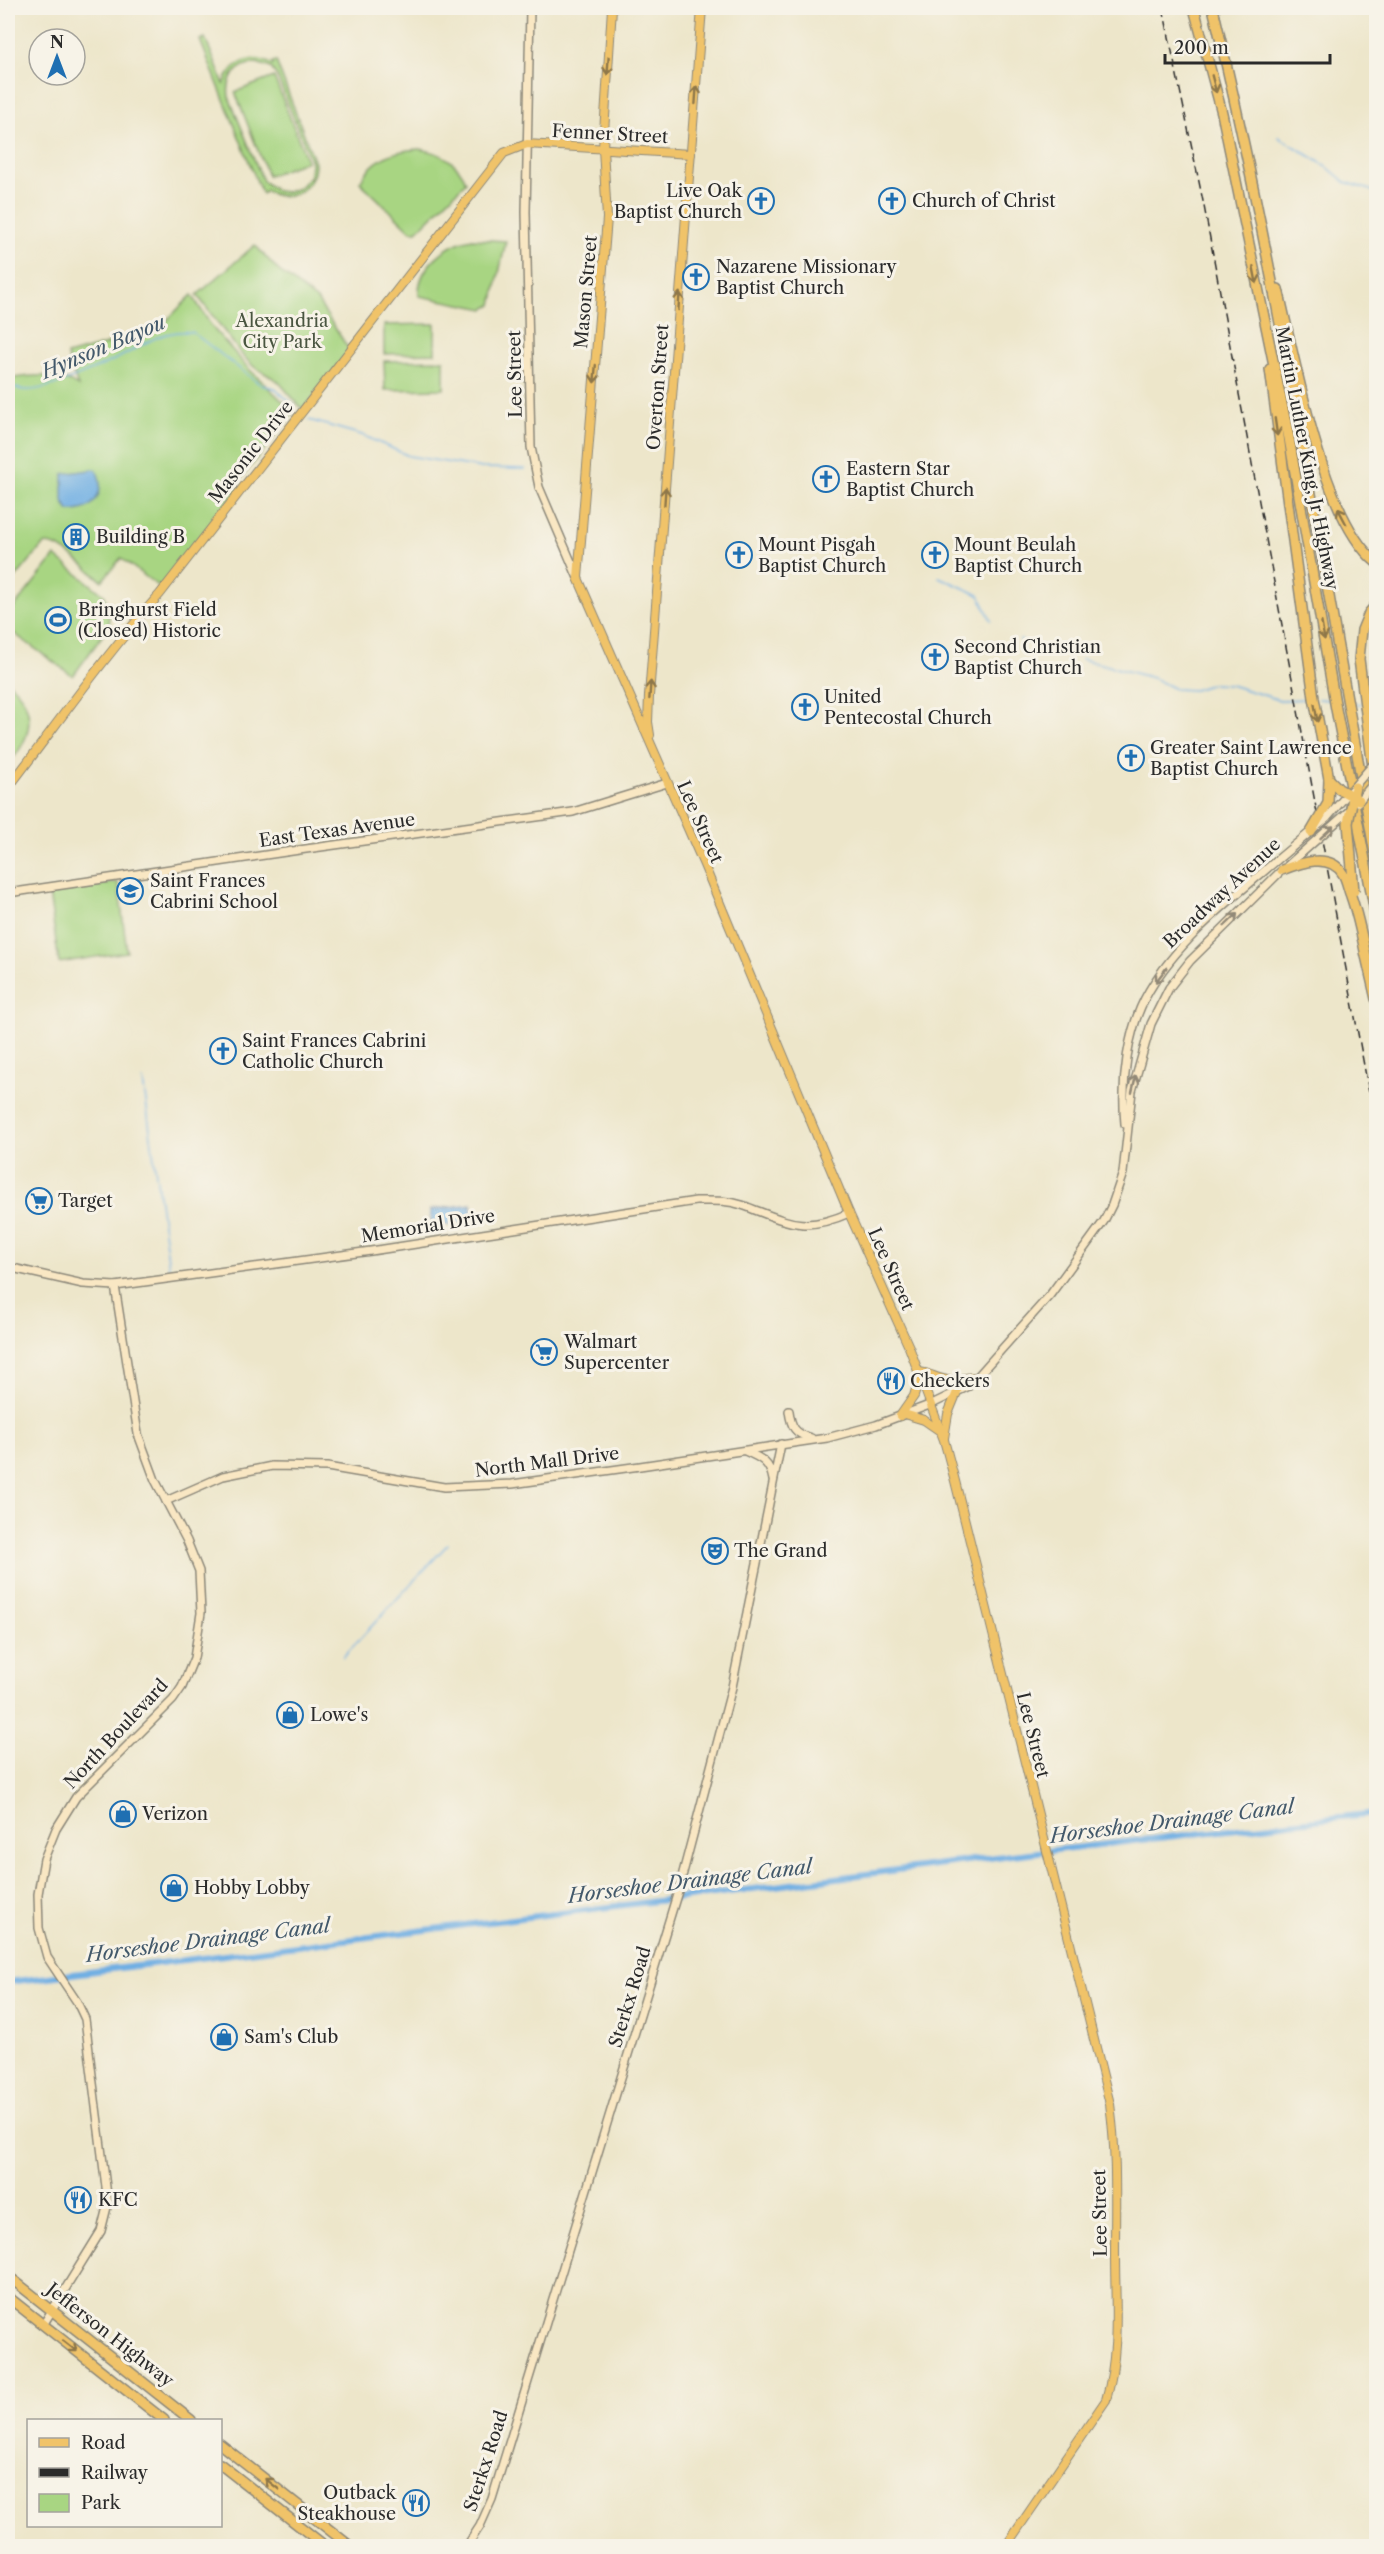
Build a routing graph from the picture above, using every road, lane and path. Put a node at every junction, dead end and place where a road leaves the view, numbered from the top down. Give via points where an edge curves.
1 (530, 8) edge
2 (612, 8) edge
3 (702, 8) edge
4 (1194, 8) edge
5 (1213, 8) edge
6 (527, 144) junction
7 (603, 148) junction
8 (691, 154) junction
9 (1246, 155) junction
10 (1269, 348) junction
11 (1377, 562) edge
12 (578, 578) junction
13 (1377, 605) edge
14 (1377, 761) edge
15 (660, 768) junction
16 (1329, 779) junction
17 (1377, 780) edge
18 (667, 783) junction
19 (1355, 787) joint
20 (8, 788) edge
21 (1377, 791) edge
22 (1353, 797) junction
23 (1350, 809) junction
24 (1311, 832) junction
25 (1377, 859) edge
26 (1282, 870) junction
27 (8, 893) edge
28 (1357, 913) junction
29 (1377, 917) edge
30 (1377, 999) edge
31 (1127, 1142) junction
32 (849, 1213) junction
33 (8, 1267) edge
34 (115, 1286) junction
35 (920, 1374) junction
36 (978, 1377) junction
37 (957, 1392) junction
38 (932, 1404) junction
39 (789, 1411) dead end
40 (902, 1415) junction
41 (942, 1436) junction
42 (816, 1439) junction
43 (781, 1444) junction
44 (743, 1450) junction
45 (774, 1484) junction
46 (166, 1501) junction
47 (8, 2276) edge
48 (8, 2297) edge
49 (52, 2311) junction
50 (43, 2325) junction
51 (162, 2419) edge
52 (188, 2419) edge
53 (222, 2446) edge
54 (222, 2466) edge
55 (325, 2547) edge
56 (350, 2547) edge
57 (467, 2547) edge
58 (1006, 2547) edge

1 - 6 street, Lee Street
2 -> 7 main road, Mason Street
8 -> 3 main road, Overton Street
4 -> 10 highway, Martin Luther King, Jr Highway via 1222,113
5 - 9 highway, Martin Luther King, Jr Highway
6 - 7 main road, Fenner Street
6 - 12 street, Lee Street via 532,456 539,488
6 - 20 main road, Masonic Drive via 504,153
7 - 8 main road, Fenner Street
7 -> 12 main road, Mason Street via 607,218
15 -> 8 main road, Overton Street via 648,722
11 -> 9 highway via 1352,533 1334,500 1309,419
9 - 25 highway, Martin Luther King, Jr Highway
10 -> 16 highway via 1270,383 1296,572
10 -> 29 highway, Martin Luther King, Jr Highway
12 - 15 main road, Lee Street
13 - 21 highway via 1362,630 1359,659
14 - 19 street, bridge
15 - 18 main road, Lee Street
16 - 22 highway, bridge
16 - 24 highway, bridge via 1328,803
17 - 22 street, Broadway Avenue, bridge
18 - 27 street, East Texas Avenue via 573,812
18 - 32 main road, Lee Street
19 - 22 highway, bridge
22 - 23 highway, bridge
22 - 24 street, Broadway Avenue, bridge
26 -> 23 street, Broadway Avenue, bridge
23 - 28 highway, bridge via 1349,851
24 -> 31 street, Broadway Avenue, bridge via 1184,946 1149,991 1136,1021 1126,1063 1122,1096
26 - 28 highway, bridge via 1317,860 1335,866 1343,873
31 -> 26 street, Broadway Avenue via 1138,1065 1151,1024 1169,988 1190,960
28 - 30 highway, bridge
31 - 36 street, Broadway Avenue via 1123,1173 1104,1221 1050,1295
32 - 34 street, Memorial Drive via 820,1223 793,1223 732,1203 696,1201
32 - 35 main road, Lee Street
33 - 34 street, Memorial Drive via 83,1284
34 - 46 street, North Boulevard via 135,1419
35 - 36 main road via 928,1372 947,1380
35 - 38 main road, Lee Street
35 - 40 main road via 914,1396
36 - 37 street, Broadway Avenue
37 - 38 street, Broadway Avenue
37 - 41 main road
38 - 40 street, North Mall Drive
38 - 41 main road, Lee Street
39 - 42 street via 795,1431
40 - 41 main road via 924,1420
40 - 42 street, North Mall Drive
41 - 58 main road, Lee Street via 1113,2124 1115,2363 1106,2400
42 - 43 street, North Mall Drive
43 - 44 street, North Mall Drive
43 - 45 street, Sterkx Road
44 - 45 street via 765,1461
44 - 46 street, North Mall Drive via 475,1486 444,1486 327,1467 272,1466 223,1476
45 - 57 street, Sterkx Road via 732,1687 679,1888 492,2499
46 - 49 street, North Boulevard via 199,1570 201,1613 194,1658 173,1700 76,1797 56,1828 44,1859 38,1894 39,1928 47,1957 85,2019 108,2203 101,2231
47 - 49 highway, Jefferson Highway
48 - 50 highway, Jefferson Highway
49 - 50 street, North Boulevard
49 - 52 highway, Jefferson Highway
50 -> 51 highway, Jefferson Highway
56 -> 53 highway
54 - 55 highway

